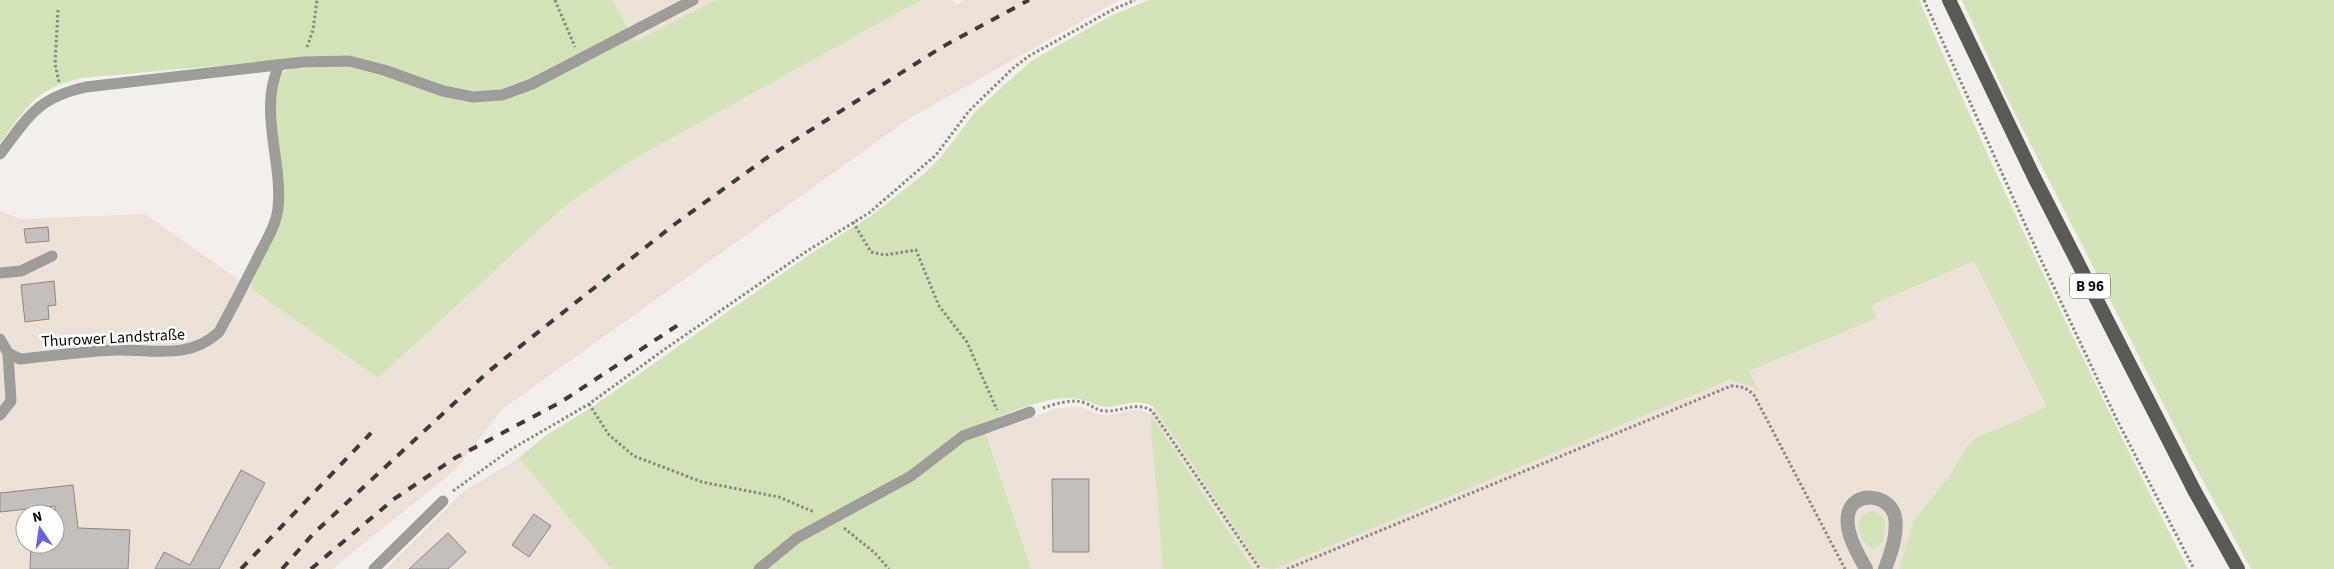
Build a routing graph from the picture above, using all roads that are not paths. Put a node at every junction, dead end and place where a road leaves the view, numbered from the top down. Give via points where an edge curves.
1 (692, 0) edge
2 (1949, 0) edge
3 (279, 65) junction
4 (0, 154) edge
5 (52, 256) dead end
6 (0, 273) edge
7 (0, 339) edge
8 (8, 353) junction
9 (1030, 412) road end
10 (0, 415) edge
11 (442, 501) road end
12 (374, 569) edge
13 (759, 569) edge
14 (1866, 569) edge
15 (1885, 569) edge
16 (2238, 569) edge

1 - 3 lane via 532,84 502,95 473,97 443,91 349,61
2 - 16 main road, B 96 via 2034,177 2194,490
3 - 4 lane via 86,86 62,92 28,117
3 - 8 lane, Thurower Landstraße via 271,91 270,114 279,183 278,210 272,230 220,332 210,342 169,353 117,350 20,359
5 - 6 lane via 21,271
7 - 8 lane
8 - 10 lane via 11,401
9 - 13 lane via 963,436 911,476 797,538
11 - 12 lane
14 - 15 street via 1848,526 1848,513 1853,504 1873,497 1883,499 1895,516 1896,528

